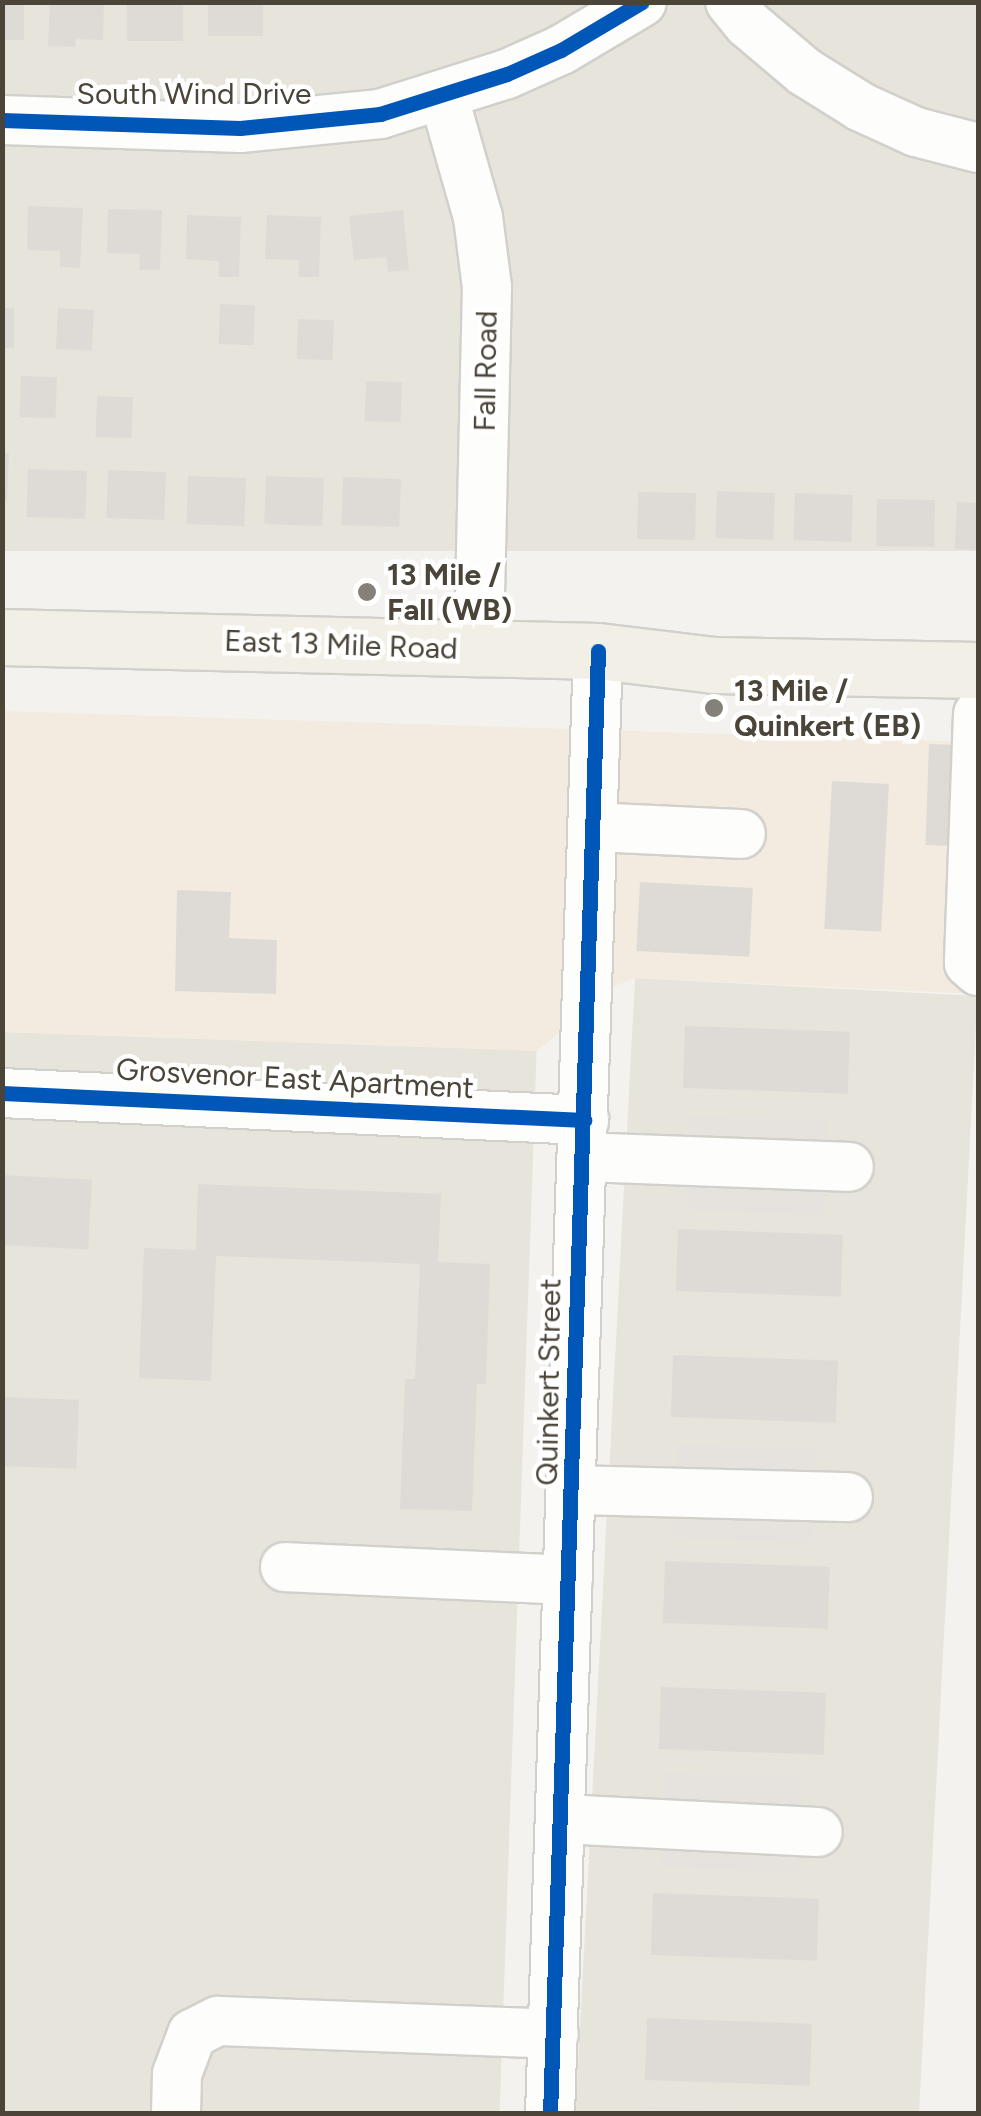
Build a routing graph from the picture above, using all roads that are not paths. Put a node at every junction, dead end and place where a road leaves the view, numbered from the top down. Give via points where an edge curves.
1 (642, 2) edge
2 (730, 2) edge
3 (444, 98) junction
4 (2, 120) edge
5 (978, 148) edge
6 (2, 637) edge
7 (479, 650) junction
8 (598, 651) junction
9 (978, 670) edge
10 (978, 714) edge
11 (593, 827) junction
12 (741, 834) dead end
13 (978, 972) edge
14 (2, 1092) edge
15 (583, 1138) junction
16 (849, 1166) dead end
17 (574, 1490) junction
18 (848, 1497) dead end
19 (284, 1567) dead end
20 (568, 1580) junction
21 (561, 1819) junction
22 (818, 1832) dead end
23 (554, 2034) junction
24 (176, 2114) edge
25 (550, 2114) edge

1 - 3 street, South Wind Drive via 562,50
2 - 5 street via 805,72 861,107 916,132
3 - 4 street, South Wind Drive via 363,116 240,128
3 - 7 street, Fall Road via 478,217 487,287
6 - 7 main road, East 13 Mile Road
7 - 8 main road, East 13 Mile Road
8 - 9 main road, East 13 Mile Road via 714,665
8 - 11 street, Quinkert Street
10 - 13 street via 970,963
11 - 12 street
11 - 15 street, Quinkert Street
14 - 15 street, Grosvenor East Apartment
15 - 16 street, Grosvenor East Apartment
15 - 17 street, Quinkert Street
17 - 18 street
17 - 20 street, Quinkert Street
19 - 20 street
20 - 21 street, Quinkert Street
21 - 22 street
21 - 23 street, Quinkert Street
23 - 24 street via 218,2022 192,2034 177,2074
23 - 25 street, Quinkert Street

